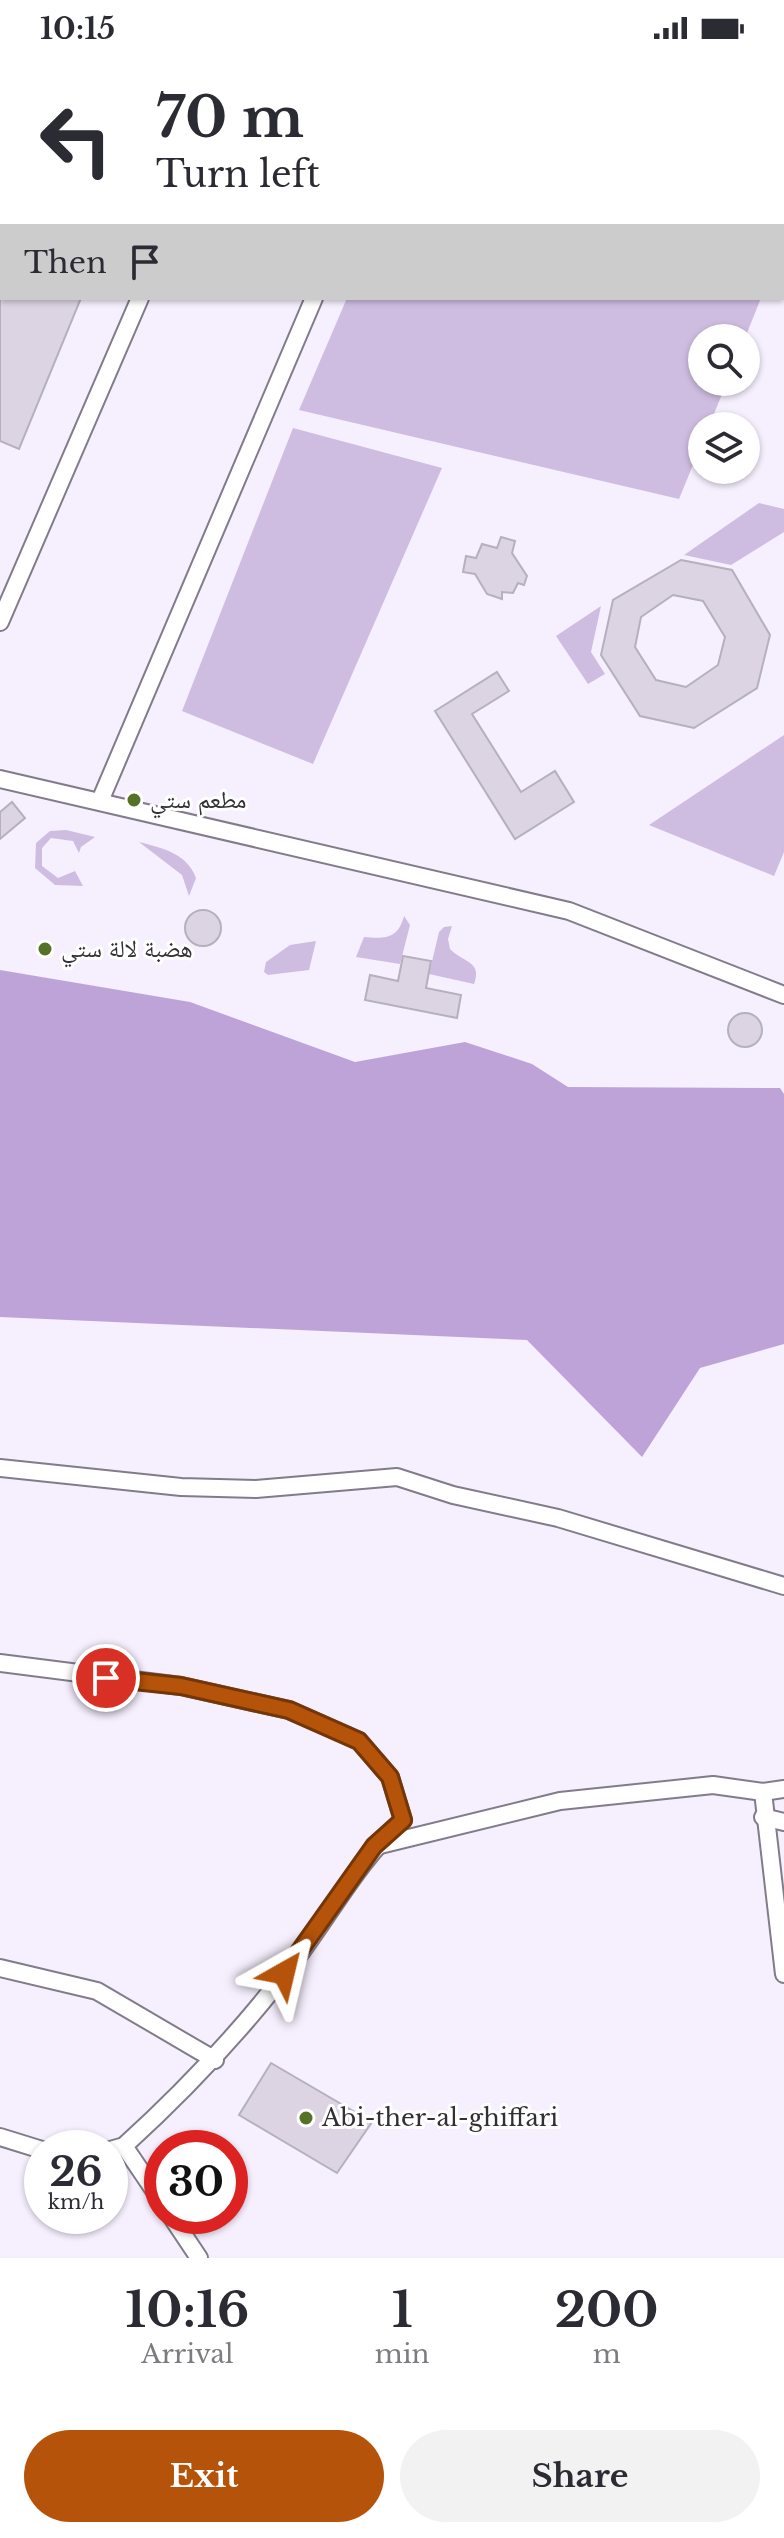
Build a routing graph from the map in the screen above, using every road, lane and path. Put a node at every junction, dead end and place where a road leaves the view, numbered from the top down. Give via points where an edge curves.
1 (139, 300) edge
2 (313, 300) edge
3 (0, 622) edge
4 (0, 779) edge
5 (100, 801) junction
6 (784, 995) edge
7 (0, 1468) edge
8 (784, 1586) edge
9 (0, 1663) edge
10 (784, 1789) edge
11 (763, 1792) junction
12 (763, 1817) junction
13 (784, 1822) edge
14 (374, 1846) junction
15 (782, 1939) edge
16 (0, 1968) edge
17 (784, 1974) edge
18 (215, 2060) junction
19 (0, 2137) edge
20 (128, 2138) edge
21 (24, 2144) edge
22 (128, 2161) edge
23 (144, 2180) edge
24 (183, 2234) edge
25 (199, 2258) edge

1 - 3 street
2 - 5 street
4 - 5 street
5 - 6 street via 569,911
7 - 8 street via 196,1488 256,1489 397,1477 558,1518
9 - 14 street via 181,1686 289,1710 359,1741 390,1777 403,1820
10 - 11 street
11 - 12 street
11 - 14 street via 713,1785 560,1801
12 - 13 street
12 - 15 street
14 - 18 street via 301,1952
15 - 17 street
16 - 18 street via 97,1991
18 - 20 street
19 - 21 street
22 - 23 street
24 - 25 street

